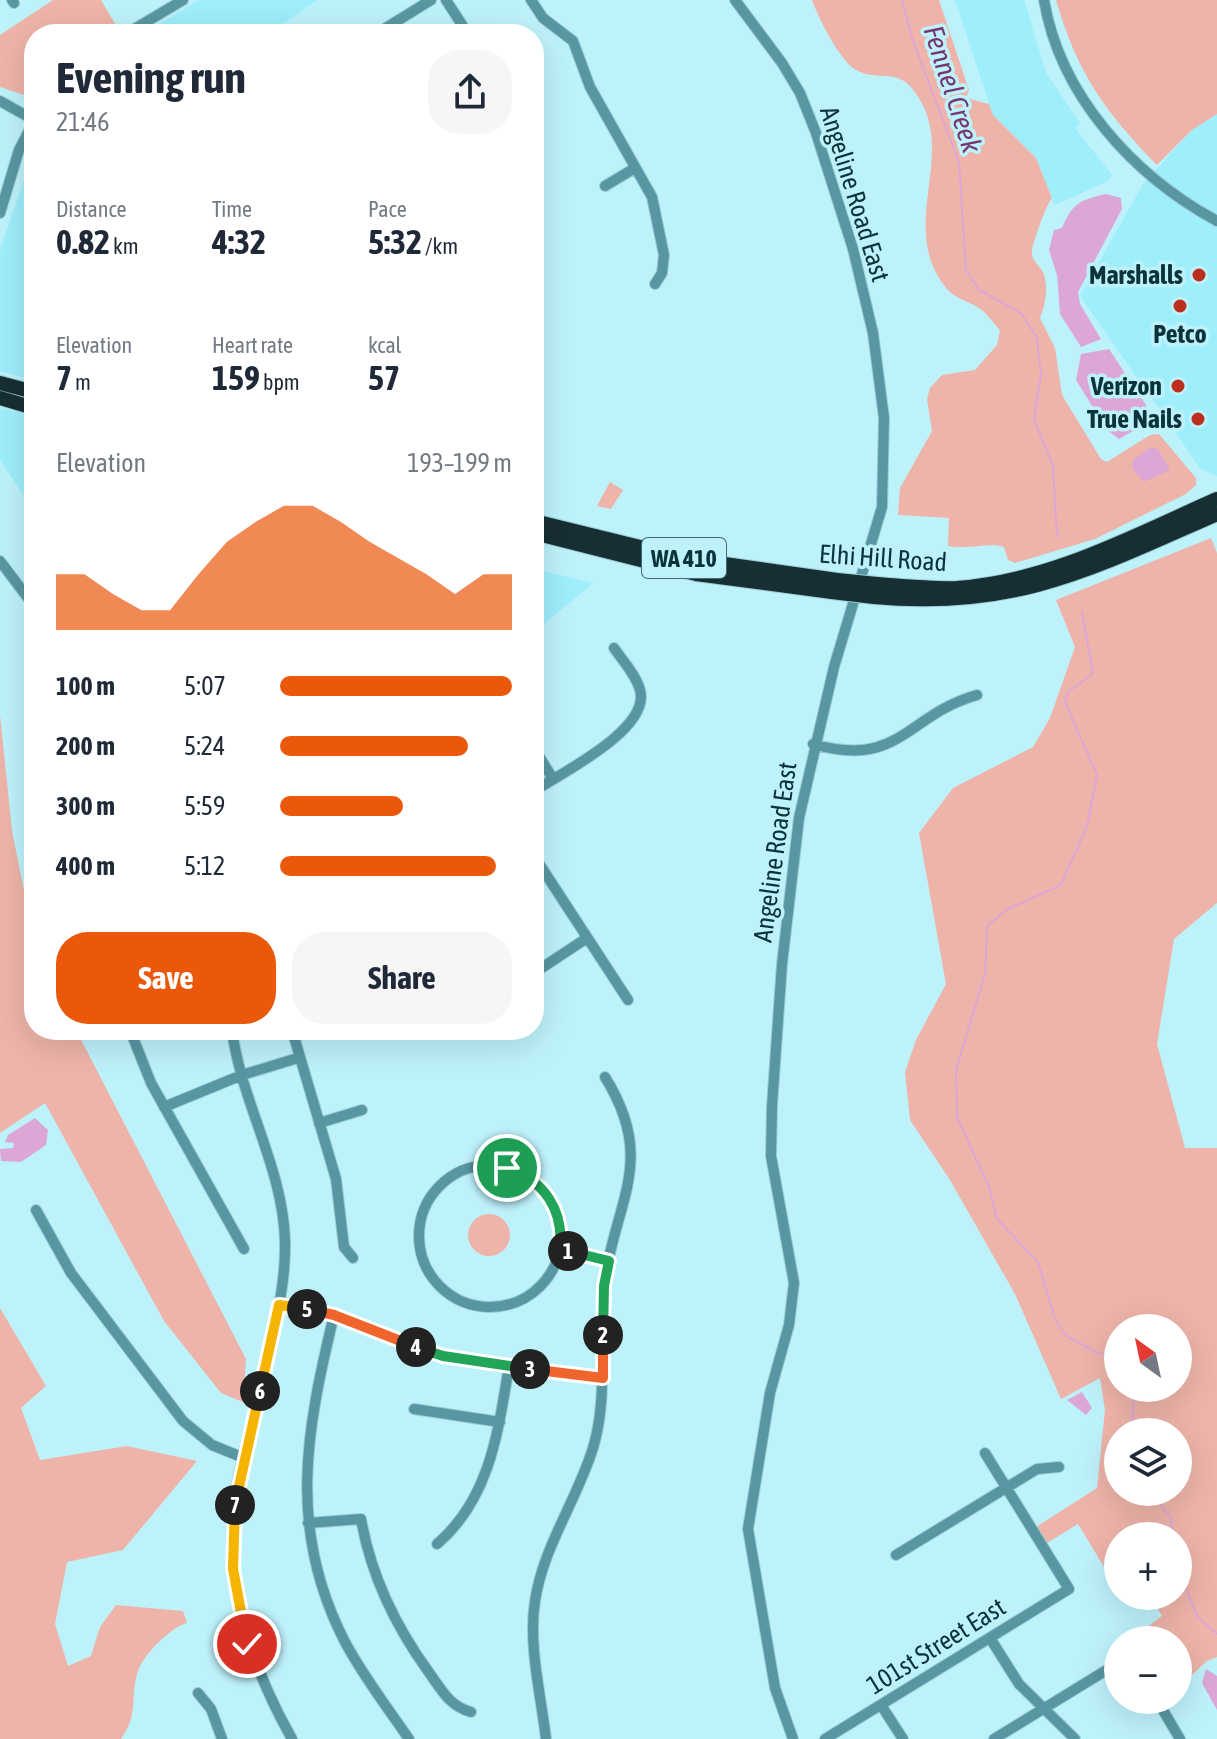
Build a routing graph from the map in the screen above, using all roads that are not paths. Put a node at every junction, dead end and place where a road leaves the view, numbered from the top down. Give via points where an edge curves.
1 (183, 0) edge
2 (431, 0) edge
3 (446, 0) edge
4 (531, 0) edge
5 (735, 0) edge
6 (1044, 0) edge
7 (143, 24) edge
8 (392, 24) edge
9 (462, 24) edge
10 (0, 101) edge
11 (24, 114) edge
12 (24, 140) edge
13 (635, 168) junction
14 (605, 186) dead end
15 (0, 213) edge
16 (1217, 221) edge
17 (655, 284) dead end
18 (0, 383) edge
19 (24, 389) edge
20 (0, 398) edge
21 (24, 405) edge
22 (1217, 499) edge
23 (1217, 514) edge
24 (544, 523) edge
25 (544, 536) edge
26 (0, 561) edge
27 (834, 586) junction
28 (875, 590) junction
29 (24, 593) edge
30 (614, 648) dead end
31 (977, 695) dead end
32 (813, 744) junction
33 (544, 764) edge
34 (553, 779) junction
35 (544, 785) edge
36 (544, 871) edge
37 (587, 938) junction
38 (544, 966) edge
39 (628, 1000) dead end
40 (134, 1040) edge
41 (234, 1040) edge
42 (294, 1040) edge
43 (298, 1058) junction
44 (242, 1075) junction
45 (605, 1077) dead end
46 (164, 1107) junction
47 (362, 1110) dead end
48 (319, 1123) junction
49 (36, 1210) dead end
50 (244, 1249) dead end
51 (560, 1249) junction
52 (353, 1258) dead end
53 (609, 1261) junction
54 (279, 1305) junction
55 (334, 1315) junction
56 (509, 1366) junction
57 (603, 1378) junction
58 (414, 1409) dead end
59 (500, 1422) junction
60 (985, 1453) dead end
61 (244, 1458) junction
62 (1059, 1467) dead end
63 (1006, 1487) junction
64 (308, 1523) junction
65 (437, 1544) dead end
66 (896, 1555) dead end
67 (990, 1638) junction
68 (1104, 1670) edge
69 (198, 1693) dead end
70 (881, 1705) junction
71 (1044, 1708) junction
72 (471, 1712) dead end
73 (1165, 1714) edge
74 (222, 1739) edge
75 (292, 1739) edge
76 (409, 1739) edge
77 (546, 1739) edge
78 (793, 1739) edge
79 (825, 1739) edge
80 (903, 1739) edge
81 (994, 1739) edge
82 (1075, 1739) edge
83 (1180, 1739) edge

1 - 7 street
2 - 8 street
3 - 9 street
4 - 13 street via 543,18 573,41 590,87
5 - 32 street, Angeline Road East via 782,63 816,133 853,249 883,403 882,507
6 - 16 street via 1065,64 1092,112 1160,185
10 - 11 street
12 - 15 street
13 - 14 street
13 - 17 street via 660,224 664,267
18 - 19 highway
20 - 21 highway
22 - 28 highway, Elhi Hill Road / WA 410 via 1034,575 957,588
23 - 28 highway, Elhi Hill Road / WA 410 via 1090,570 1033,588 960,601
24 - 27 highway, Elhi Hill Road / WA 410 via 689,559
25 - 27 highway, Elhi Hill Road / WA 410 via 696,574
26 - 29 street
27 - 28 highway, Elhi Hill Road / WA 410, bridge
30 - 34 street via 641,691 637,717
31 - 32 street via 957,701 875,751
32 - 78 street, Angeline Road East via 795,845 772,1106 771,1156 790,1253 793,1301 770,1393 748,1529 775,1688
33 - 34 street
34 - 35 street
36 - 37 street
37 - 38 street
37 - 39 street
40 - 46 street
41 - 44 street
42 - 43 street
43 - 44 street
43 - 48 street
44 - 46 street
44 - 54 street via 280,1200 285,1262
45 - 53 street via 624,1117 631,1153 627,1202
46 - 50 street
47 - 48 street
48 - 52 street via 340,1197 344,1247
49 - 61 street via 71,1273 183,1421 212,1445
51 - 51 street via 560,1228 549,1198 528,1177 498,1166 452,1177 430,1198 420,1225 420,1249 431,1276 447,1293 472,1305 501,1307 530,1295 552,1271
51 - 53 street
53 - 57 street
54 - 55 street
54 - 61 street
55 - 56 street via 427,1351
55 - 64 street via 309,1426
56 - 57 street
56 - 59 street
57 - 77 street via 592,1450 534,1601
58 - 59 street
59 - 65 street via 482,1481 457,1527
60 - 63 street
61 - 75 street via 233,1527 240,1612 264,1689
62 - 63 street via 1037,1469
63 - 66 street
63 - 67 street, 101st Street East via 1069,1589
64 - 72 street via 361,1519 377,1583 399,1629 450,1703
64 - 76 street via 333,1616
67 - 70 street, 101st Street East
67 - 71 street via 1010,1673
68 - 71 street
69 - 74 street via 211,1709
70 - 79 street, 101st Street East
70 - 80 street
71 - 81 street
71 - 82 street
73 - 83 street

